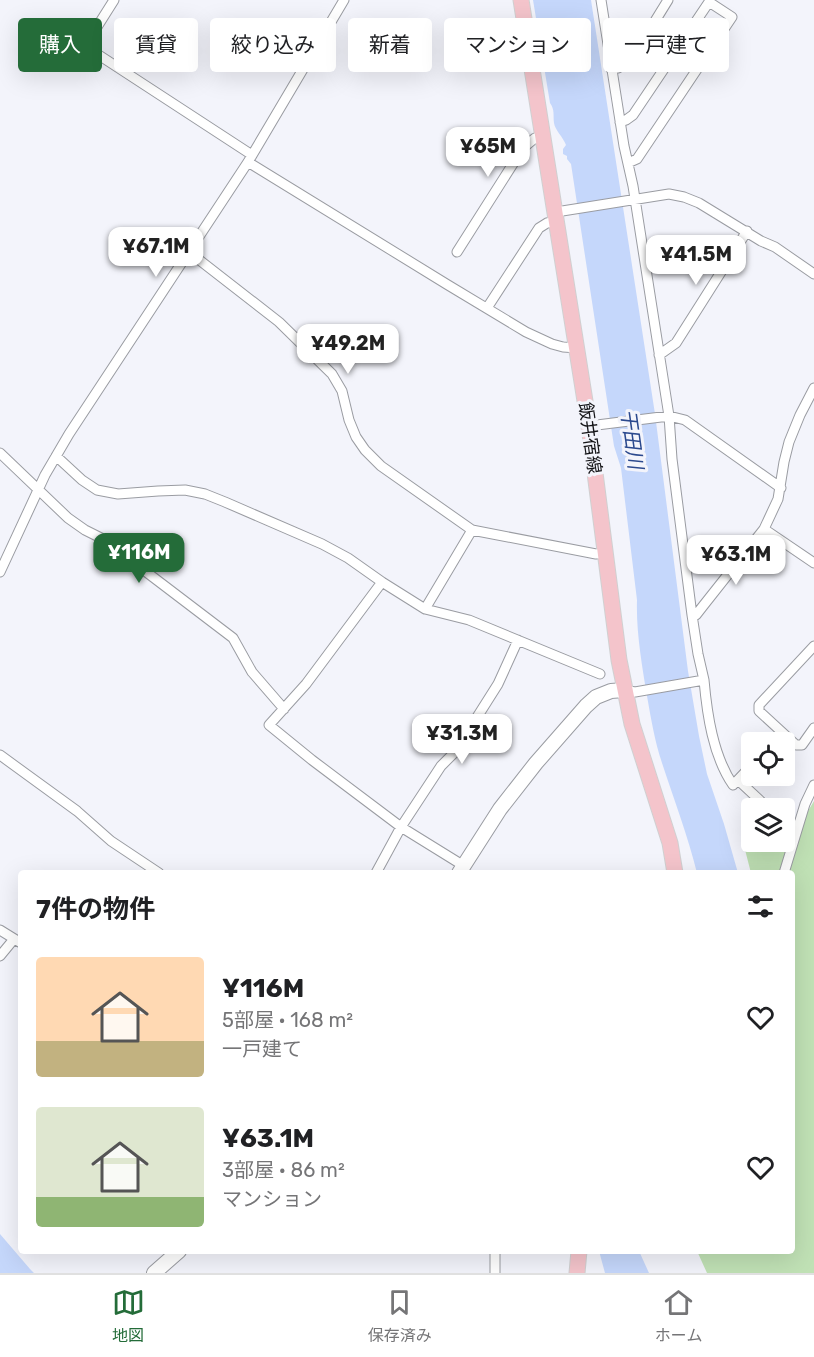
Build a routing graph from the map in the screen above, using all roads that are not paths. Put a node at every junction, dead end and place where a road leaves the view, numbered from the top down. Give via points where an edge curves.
1 (114, 0) edge
2 (344, 0) edge
3 (520, 0) edge
4 (601, 0) edge
5 (668, 0) edge
6 (604, 18) edge
7 (657, 18) edge
8 (612, 72) edge
9 (620, 122) junction
10 (543, 136) junction
11 (250, 159) junction
12 (628, 164) junction
13 (633, 200) junction
14 (561, 214) junction
15 (747, 231) junction
16 (189, 252) junction
17 (458, 252) dead end
18 (814, 274) edge
19 (487, 308) junction
20 (577, 348) junction
21 (659, 355) junction
22 (814, 388) edge
23 (666, 416) junction
24 (595, 425) junction
25 (0, 453) edge
26 (56, 456) junction
27 (780, 488) junction
28 (39, 489) junction
29 (764, 529) junction
30 (472, 530) junction
31 (606, 553) junction
32 (814, 564) edge
33 (0, 572) edge
34 (382, 582) junction
35 (425, 609) junction
36 (692, 615) junction
37 (518, 640) junction
38 (812, 653) edge
39 (600, 674) dead end
40 (700, 680) junction
41 (629, 691) junction
42 (284, 709) junction
43 (814, 728) edge
44 (781, 732) edge
45 (795, 744) edge
46 (0, 756) edge
47 (741, 777) edge
48 (738, 780) junction
49 (814, 785) edge
50 (757, 798) edge
51 (797, 826) joint
52 (401, 827) junction
53 (461, 869) edge
54 (154, 870) edge
55 (378, 870) edge
56 (674, 870) edge
57 (785, 870) edge
58 (0, 930) edge
59 (18, 941) edge
60 (0, 956) edge
61 (176, 1254) edge
62 (495, 1254) edge
63 (579, 1254) edge
64 (154, 1273) edge
65 (495, 1273) edge
66 (576, 1273) edge

1 - 11 street via 85,46
2 - 11 street
3 - 10 main road, 飯井宿線
4 - 6 street
5 - 7 street
8 - 9 street
9 - 12 street
9 - 12 street via 633,115 709,2 732,17 637,159
10 - 14 main road, 飯井宿線
10 - 17 street via 523,148
11 - 16 street
11 - 19 street
12 - 13 street
13 - 14 street
13 - 15 street via 669,194 684,197
13 - 21 street
14 - 19 street via 538,228
14 - 20 main road, 飯井宿線
15 - 18 street
15 - 21 street via 676,343
16 - 26 street
16 - 30 street via 279,322 332,374 342,391 356,437 381,466
19 - 20 street via 552,344
20 - 24 main road, 飯井宿線
21 - 23 street
22 - 27 street via 789,442
23 - 24 street
23 - 27 street via 685,420
23 - 36 street
24 - 31 main road, 飯井宿線
25 - 28 street
26 - 28 street
26 - 34 street via 97,490 118,494 185,490 205,494 322,544
27 - 29 street
28 - 33 street
28 - 42 street via 68,518 103,539 233,638 252,672
29 - 32 street
29 - 36 street via 696,615
30 - 31 street
30 - 35 street
31 - 41 main road, 飯井宿線 via 619,660
34 - 35 street
34 - 42 street
35 - 37 street via 469,620
36 - 40 street
37 - 39 street
37 - 52 street via 498,684
38 - 44 street via 759,705 759,711
40 - 41 street
40 - 48 street via 720,760 733,785
41 - 53 street via 611,692 586,706 500,809
41 - 56 main road, 飯井宿線 via 632,724 670,843
42 - 52 street via 269,725
43 - 45 street via 801,745
46 - 54 street
47 - 48 street
48 - 50 street
49 - 51 street
51 - 57 street
52 - 53 street
52 - 55 street
58 - 59 street
59 - 60 street
61 - 64 street
62 - 65 street
63 - 66 main road

